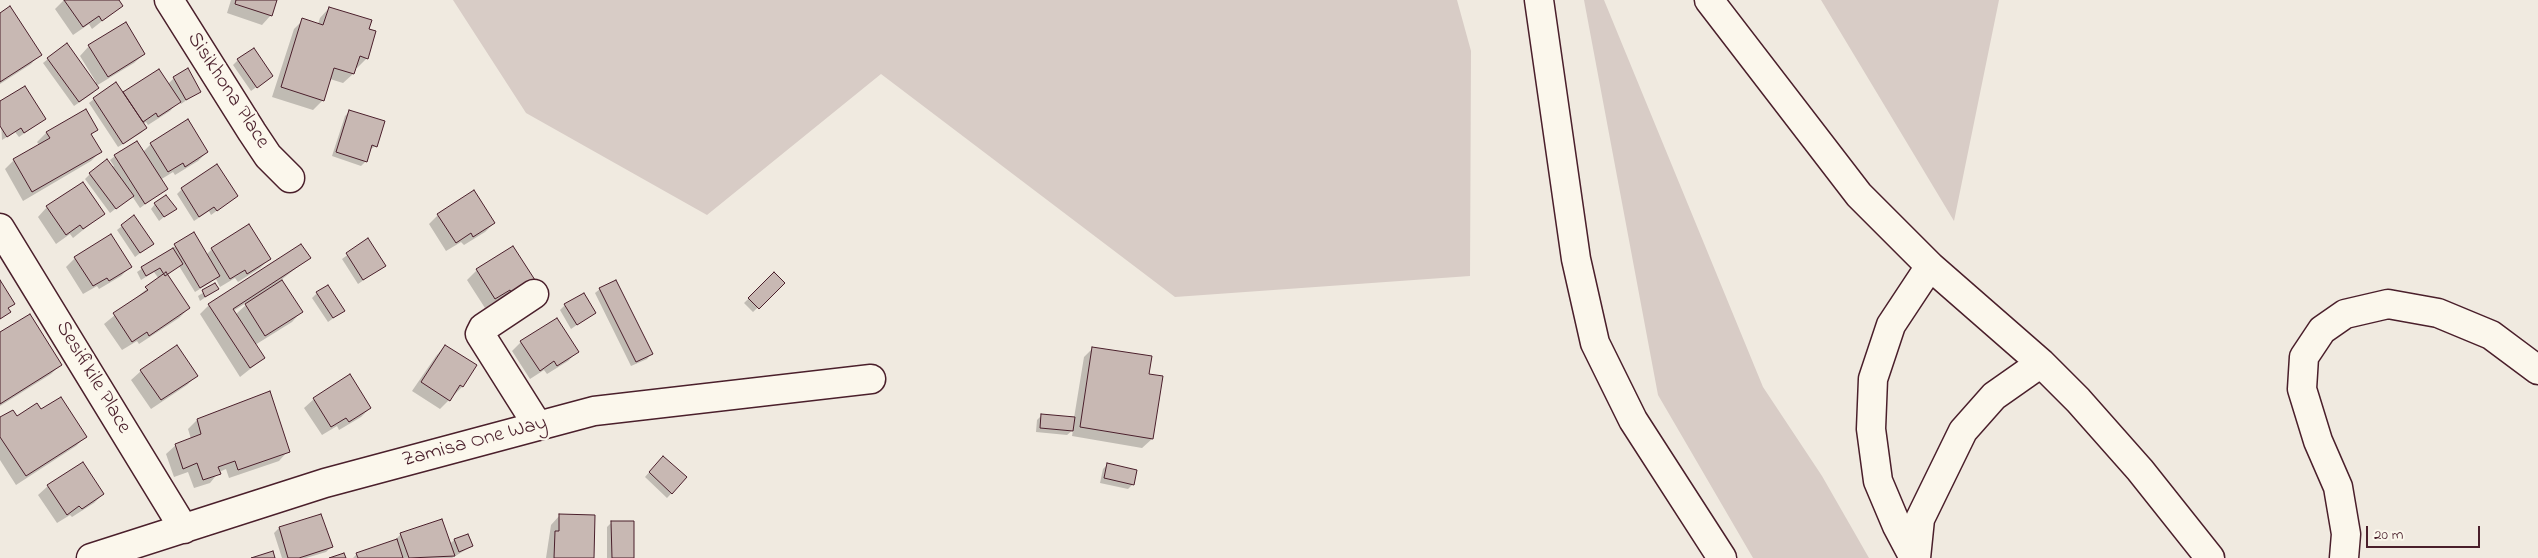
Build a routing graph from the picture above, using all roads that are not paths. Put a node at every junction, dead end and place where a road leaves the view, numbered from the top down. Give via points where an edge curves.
1 (169, 0) edge
2 (1539, 0) edge
3 (1709, 0) edge
4 (290, 178) dead end
5 (0, 228) edge
6 (1930, 266) junction
7 (534, 294) dead end
8 (2041, 363) junction
9 (2538, 370) edge
10 (870, 379) dead end
11 (538, 426) junction
12 (184, 529) junction
13 (91, 558) edge
14 (1722, 558) edge
15 (1915, 558) edge
16 (2210, 558) edge
17 (2344, 558) edge

1 - 4 street, Sisikhona Place via 268,156
2 - 14 street via 1576,259 1596,343 1633,420
3 - 6 street via 1859,194
5 - 12 street, Sesifikile Place
6 - 8 street
6 - 15 street via 1891,325 1873,379 1871,429 1878,480 1897,526
7 - 11 street via 483,328 480,334
8 - 15 street via 1994,396 1963,430 1920,519
8 - 16 street via 2140,470
9 - 17 street via 2491,335 2438,313 2388,304 2345,314 2322,330 2304,358 2302,389 2318,441 2338,487 2346,534
10 - 11 street, Zamisa One Way via 594,411
11 - 12 street, Zamisa One Way via 325,483
12 - 13 street, Zamisa One Way

